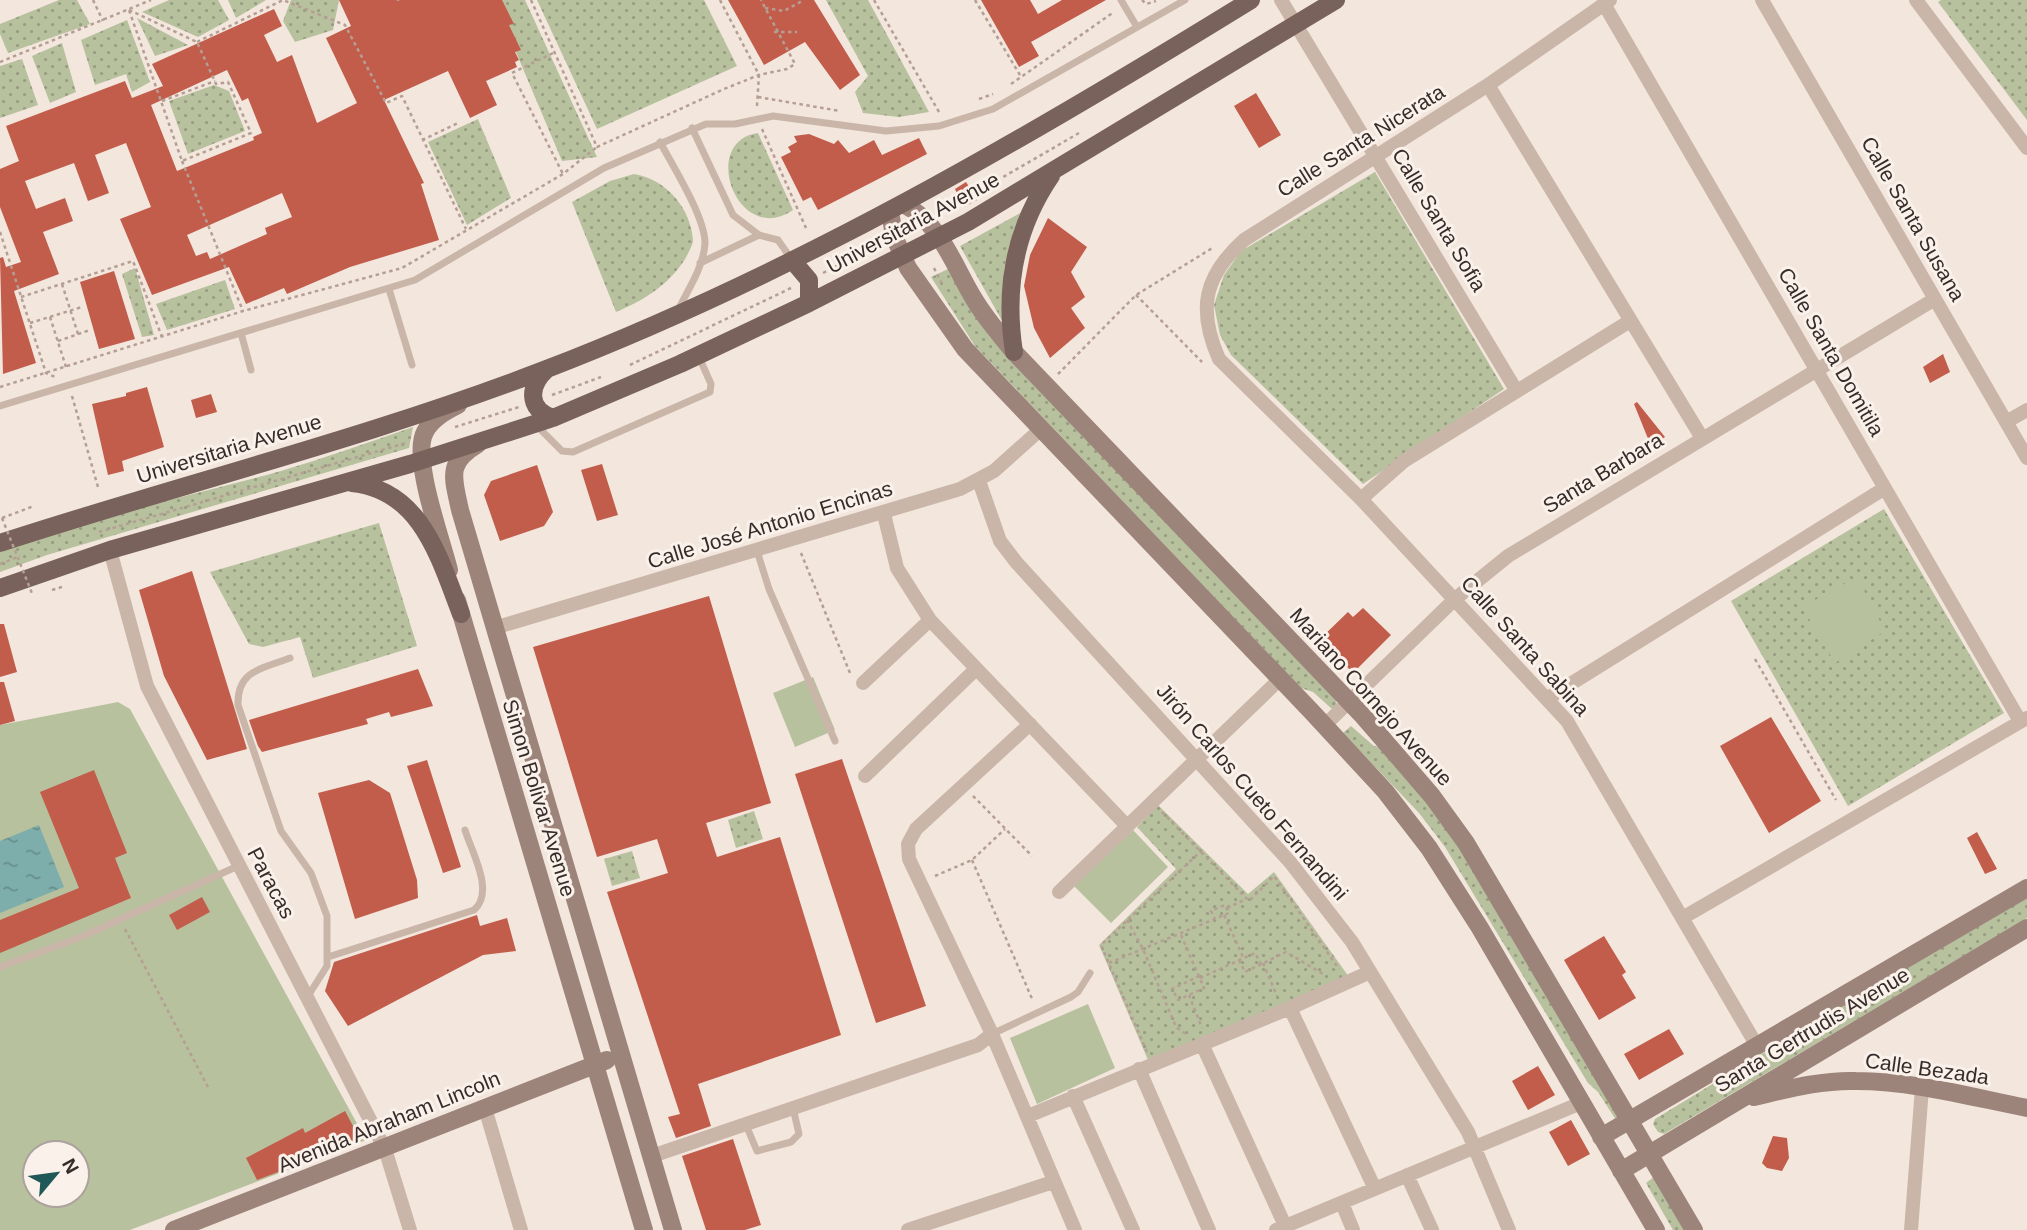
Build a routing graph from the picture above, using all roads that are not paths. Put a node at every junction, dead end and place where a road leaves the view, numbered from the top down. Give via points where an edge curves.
1 (1121, 0) edge
2 (1185, 0) edge
3 (1251, 0) edge
4 (1281, 0) edge
5 (1336, 0) edge
6 (1762, 0) edge
7 (1916, 0) edge
8 (1607, 2) edge
9 (1296, 26) junction
10 (1137, 27) junction
11 (1488, 85) junction
12 (692, 128) junction
13 (660, 142) junction
14 (2027, 148) edge
15 (1376, 157) junction
16 (1054, 172) junction
17 (896, 207) junction
18 (759, 235) junction
19 (939, 237) junction
20 (901, 256) junction
21 (792, 260) junction
22 (700, 263) junction
23 (389, 289) junction
24 (1935, 299) junction
25 (809, 303) junction
26 (674, 317) junction
27 (1630, 321) junction
28 (241, 334) junction
29 (1014, 352) junction
30 (698, 355) junction
31 (1219, 359) joint
32 (412, 365) dead end
33 (547, 369) junction
34 (251, 370) dead end
35 (1817, 371) junction
36 (1516, 390) junction
37 (470, 398) junction
38 (0, 406) edge
39 (2027, 410) edge
40 (553, 418) junction
41 (2006, 422) junction
42 (534, 424) junction
43 (1042, 428) junction
44 (1702, 438) junction
45 (488, 439) junction
46 (2027, 458) edge
47 (422, 460) junction
48 (979, 481) junction
49 (345, 482) junction
50 (1885, 488) junction
51 (1361, 499) junction
52 (884, 514) junction
53 (0, 543) edge
54 (110, 550) junction
55 (757, 551) junction
56 (0, 588) edge
57 (1455, 598) junction
58 (461, 614) junction
59 (930, 621) junction
60 (494, 628) junction
61 (290, 658) dead end
62 (505, 667) junction
63 (976, 669) junction
64 (479, 675) junction
65 (1281, 678) junction
66 (863, 683) road end
67 (1548, 698) junction
68 (1349, 701) junction
69 (2024, 719) edge
70 (1030, 724) junction
71 (1325, 725) junction
72 (835, 741) dead end
73 (1197, 758) junction
74 (865, 776) dead end
75 (1127, 826) junction
76 (465, 830) dead end
77 (561, 856) junction
78 (536, 864) junction
79 (238, 866) junction
80 (2027, 888) edge
81 (1059, 892) dead end
82 (1684, 916) junction
83 (2027, 928) edge
84 (328, 957) junction
85 (0, 967) edge
86 (1370, 972) junction
87 (1090, 973) dead end
88 (308, 996) junction
89 (1285, 1006) junction
90 (992, 1034) junction
91 (1200, 1038) junction
92 (1757, 1046) junction
93 (620, 1055) junction
94 (596, 1063) junction
95 (1144, 1063) junction
96 (1922, 1088) junction
97 (1073, 1096) junction
98 (1739, 1100) junction
99 (1581, 1103) junction
100 (485, 1108) junction
101 (793, 1108) junction
102 (2027, 1108) edge
103 (1028, 1116) junction
104 (1630, 1121) junction
105 (746, 1125) junction
106 (1601, 1138) junction
107 (1475, 1148) junction
108 (385, 1149) junction
109 (1649, 1154) junction
110 (652, 1156) junction
111 (1621, 1171) junction
112 (1408, 1175) junction
113 (1053, 1182) junction
114 (1376, 1189) junction
115 (1342, 1203) junction
116 (1283, 1229) edge
117 (174, 1230) edge
118 (410, 1230) edge
119 (521, 1230) edge
120 (644, 1230) edge
121 (673, 1230) edge
122 (908, 1230) edge
123 (1075, 1230) edge
124 (1133, 1230) edge
125 (1209, 1230) edge
126 (1353, 1230) edge
127 (1432, 1230) edge
128 (1509, 1230) edge
129 (1656, 1230) edge
130 (1695, 1230) edge
131 (1910, 1230) edge

1 - 10 lane
2 - 10 lane
3 - 17 main road, Universitaria Avenue via 1054,120
4 - 9 street, Calle Santa Sofia
5 - 9 main road, Universitaria Avenue
6 - 24 street, Calle Santa Susana
7 - 14 street
8 - 11 street, Calle Santa Nicerata
8 - 35 street, Calle Santa Domitila
9 - 15 street, Calle Santa Sofia
9 - 16 main road, Universitaria Avenue
10 - 12 lane via 993,109 950,124 879,131 773,116
11 - 15 street, Calle Santa Nicerata
11 - 27 street
12 - 13 lane
12 - 18 lane via 733,215
13 - 22 lane via 700,224 705,242
13 - 23 lane via 600,170 436,269
15 - 31 street, Calle Santa Nicerata via 1244,240 1224,258 1211,281 1206,307 1208,334
15 - 36 street, Calle Santa Sofia
16 - 19 main road, Universitaria Avenue
16 - 29 main road via 1030,211 1014,256 1009,304
17 - 19 main road, Mariano Cornejo Avenue via 926,220
17 - 20 main road
17 - 21 main road, Universitaria Avenue
18 - 21 lane via 778,240
18 - 22 lane
19 - 20 main road, Universitaria Avenue
19 - 29 main road, Mariano Cornejo Avenue via 986,318
20 - 25 main road, Universitaria Avenue
20 - 43 main road via 965,349
21 - 25 main road via 809,280
21 - 26 main road, Universitaria Avenue
22 - 26 lane
23 - 28 lane
23 - 32 lane
24 - 35 street, Santa Barbara
24 - 41 street, Calle Santa Susana
25 - 30 main road, Universitaria Avenue
26 - 33 main road, Universitaria Avenue
27 - 36 street
27 - 44 street
28 - 34 lane
28 - 38 lane
29 - 68 main road, Mariano Cornejo Avenue
30 - 40 main road, Universitaria Avenue
30 - 42 lane via 710,392 573,452 562,451
31 - 51 street, Calle Santa Sabina
33 - 37 main road, Universitaria Avenue
33 - 40 main road via 534,383 533,398 540,411
35 - 44 street, Santa Barbara
35 - 50 street, Calle Santa Domitila
36 - 51 street via 1404,461
37 - 47 main road, Simon Bolivar Avenue via 428,426 421,442
37 - 53 main road, Universitaria Avenue
39 - 41 street
40 - 42 main road, Universitaria Avenue
41 - 46 street, Calle Santa Susana
42 - 45 main road, Universitaria Avenue
43 - 48 street, Calle José Antonio Encinas
43 - 65 main road
44 - 57 street, Santa Barbara via 1508,556
45 - 47 main road, Universitaria Avenue
45 - 60 main road, Simon Bolivar Avenue via 458,459 453,475
47 - 49 main road, Universitaria Avenue
47 - 58 main road, Simon Bolivar Avenue
48 - 52 street, Calle José Antonio Encinas
48 - 73 street, Jirón Carlos Cueto Fernandini via 1000,541 1016,562
49 - 54 main road
49 - 58 main road via 385,491 414,514 432,542
50 - 67 street
50 - 69 street, Calle Santa Domitila
51 - 57 street, Calle Santa Sabina
52 - 55 street, Calle José Antonio Encinas
52 - 59 street via 897,568
54 - 56 main road
54 - 79 street, Paracas via 147,686
55 - 60 street, Calle José Antonio Encinas
55 - 72 lane
57 - 67 street, Calle Santa Sabina
57 - 68 street, Santa Barbara
58 - 64 main road, Simon Bolivar Avenue
59 - 63 street
59 - 66 street
60 - 62 main road, Simon Bolivar Avenue
61 - 84 lane via 246,676 238,689 239,705 281,831 311,873 327,916
62 - 64 main road
62 - 77 main road, Simon Bolivar Avenue
63 - 70 street
63 - 74 street
64 - 78 main road, Simon Bolivar Avenue
65 - 71 main road
65 - 73 street
67 - 82 street, Calle Santa Sabina via 1580,740
68 - 71 street, Santa Barbara
68 - 104 main road, Mariano Cornejo Avenue via 1432,796 1466,843
69 - 82 street
70 - 75 street
70 - 90 street via 916,829 908,844 919,883
71 - 99 main road via 1429,848
73 - 75 street
73 - 86 street, Jirón Carlos Cueto Fernandini via 1290,862
75 - 81 street
76 - 84 lane via 485,893 482,904
77 - 78 main road
77 - 93 main road, Simon Bolivar Avenue
78 - 94 main road, Simon Bolivar Avenue
79 - 85 lane via 120,920
79 - 88 street, Paracas
80 - 92 main road, Santa Gertrudis Avenue
82 - 92 street, Calle Santa Sabina
83 - 98 main road, Santa Gertrudis Avenue
84 - 88 lane
86 - 89 street
86 - 107 street, Jirón Carlos Cueto Fernandini
87 - 90 lane via 1078,992
88 - 108 street, Paracas
89 - 91 street
89 - 114 street
90 - 101 street via 978,1045
90 - 103 street
91 - 95 street
91 - 116 street
92 - 104 main road, Santa Gertrudis Avenue
93 - 94 main road, Avenida Abraham Lincoln
93 - 110 main road, Simon Bolivar Avenue
94 - 100 main road, Avenida Abraham Lincoln
94 - 120 main road, Simon Bolivar Avenue
95 - 97 street
95 - 125 street
96 - 98 main road, Calle Bezada via 1887,1082 1820,1083
96 - 102 main road, Calle Bezada
96 - 131 street
97 - 103 street
97 - 124 street
98 - 109 main road, Santa Gertrudis Avenue
99 - 106 main road
99 - 107 street
100 - 108 main road, Avenida Abraham Lincoln
100 - 119 street
101 - 105 street
101 - 105 lane via 799,1134 791,1142 757,1151
103 - 113 street
104 - 106 main road, Santa Gertrudis Avenue
104 - 109 main road, Mariano Cornejo Avenue
105 - 110 street
106 - 111 main road
107 - 112 street
107 - 128 street, Jirón Carlos Cueto Fernandini
108 - 117 main road, Avenida Abraham Lincoln
108 - 118 street, Paracas
109 - 111 main road, Santa Gertrudis Avenue
109 - 130 main road, Mariano Cornejo Avenue
110 - 121 main road, Simon Bolivar Avenue
111 - 129 main road
112 - 114 street
112 - 127 street
113 - 122 street
113 - 123 street
114 - 115 street
115 - 116 street
115 - 126 street

